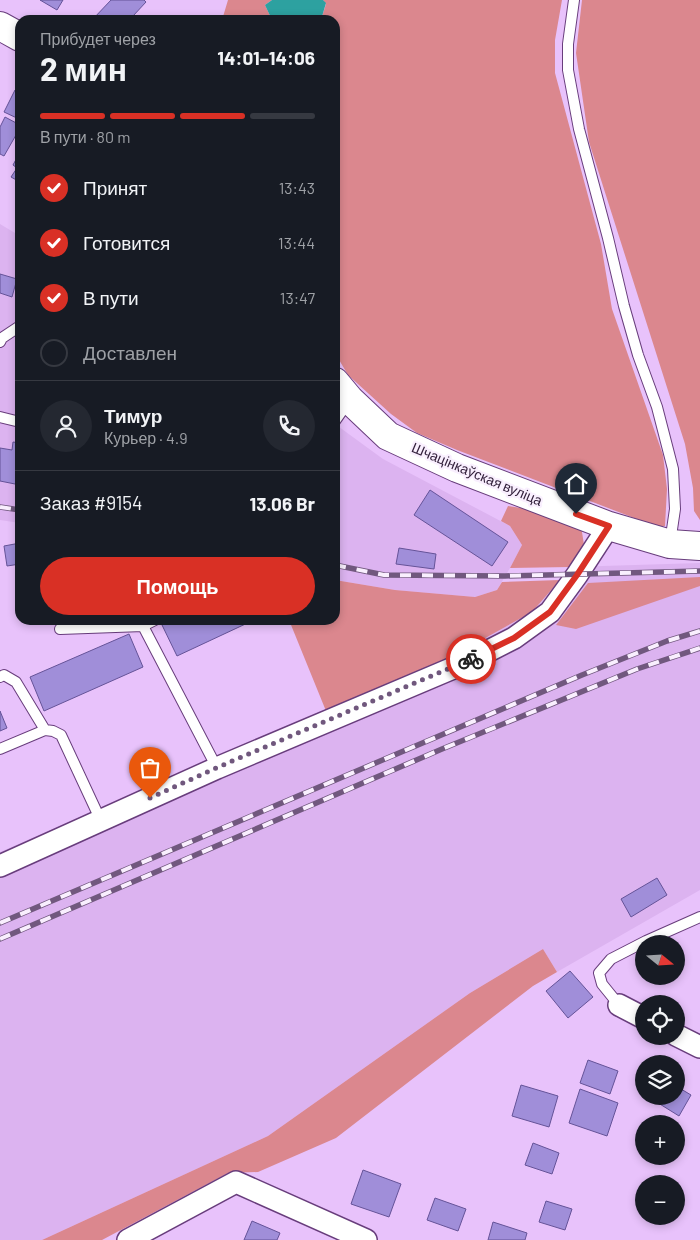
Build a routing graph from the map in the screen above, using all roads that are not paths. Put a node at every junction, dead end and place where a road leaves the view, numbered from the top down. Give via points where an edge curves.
1 (574, 0) edge
2 (0, 26) edge
3 (15, 34) edge
4 (15, 329) edge
5 (0, 342) edge
6 (340, 401) edge
7 (0, 417) edge
8 (15, 421) edge
9 (609, 526) junction
10 (670, 544) junction
11 (700, 546) edge
12 (144, 626) joint
13 (60, 629) dead end
14 (0, 677) edge
15 (45, 730) junction
16 (0, 750) edge
17 (216, 768) junction
18 (101, 821) junction
19 (0, 866) edge
20 (700, 917) edge
21 (619, 1005) joint
22 (635, 1013) edge
23 (685, 1040) edge
24 (700, 1047) edge
25 (128, 1240) edge
26 (366, 1240) edge

1 - 10 lane via 568,70 577,119 624,306 673,469 675,509
2 - 3 street
4 - 5 lane
6 - 9 street, Шчацінкаўская вуліца via 388,436 457,468
7 - 8 lane
9 - 10 street, Шчацінкаўская вуліца
9 - 17 street via 550,612 514,638
10 - 11 street, Шчацінкаўская вуліца
12 - 13 lane
12 - 17 lane
14 - 15 lane via 4,675 16,682
15 - 16 lane
15 - 18 lane via 61,735
17 - 18 street
18 - 19 street
20 - 21 lane via 611,959 599,973 602,984
21 - 22 street
23 - 24 street
25 - 26 street via 236,1182

